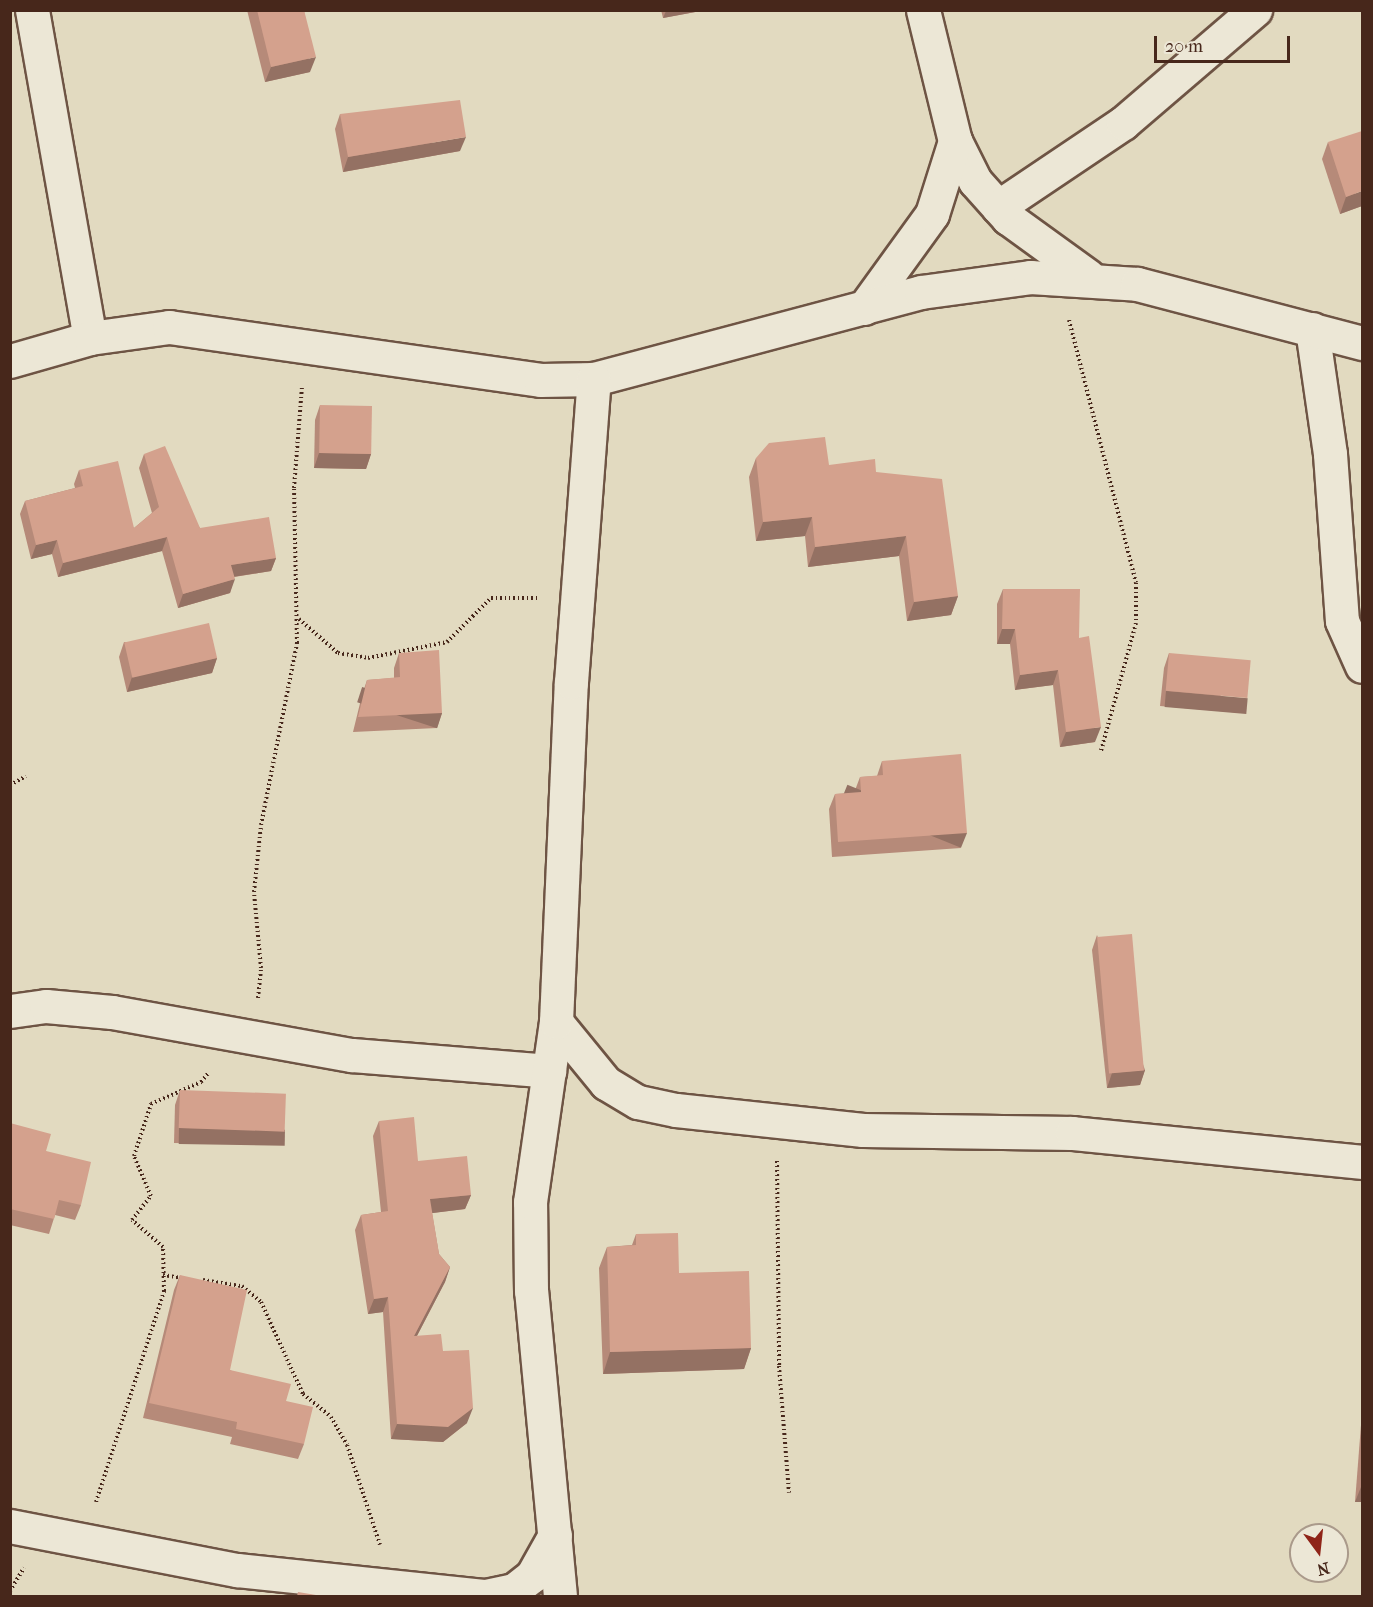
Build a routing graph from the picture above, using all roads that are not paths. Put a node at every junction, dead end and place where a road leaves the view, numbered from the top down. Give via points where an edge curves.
1 (32, 10) edge
2 (923, 10) edge
3 (1254, 10) edge
4 (955, 141) junction
5 (998, 207) junction
6 (1073, 276) junction
7 (864, 308) junction
8 (1312, 329) junction
9 (90, 338) junction
10 (1362, 344) edge
11 (10, 361) edge
12 (594, 379) junction
13 (1362, 666) edge
14 (10, 1011) edge
15 (556, 1022) junction
16 (549, 1071) junction
17 (1362, 1162) edge
18 (10, 1526) edge
19 (555, 1535) junction
20 (560, 1596) edge

1 - 9 street
2 - 4 street
3 - 5 street via 1123,123
4 - 5 street via 975,181
4 - 7 street via 932,214
5 - 6 street
6 - 7 street via 979,280
6 - 8 street via 1148,286
7 - 12 street
8 - 10 street
8 - 13 street via 1330,454 1342,621
9 - 11 street
9 - 12 street via 169,327 310,344 540,380
12 - 15 street via 577,604
14 - 16 street via 46,1006 101,1011 352,1055
15 - 16 street
15 - 17 street via 606,1083 638,1102 863,1130 1072,1133
16 - 19 street via 530,1202 531,1291
18 - 19 street via 237,1570 486,1596 514,1590 532,1576
19 - 20 street

